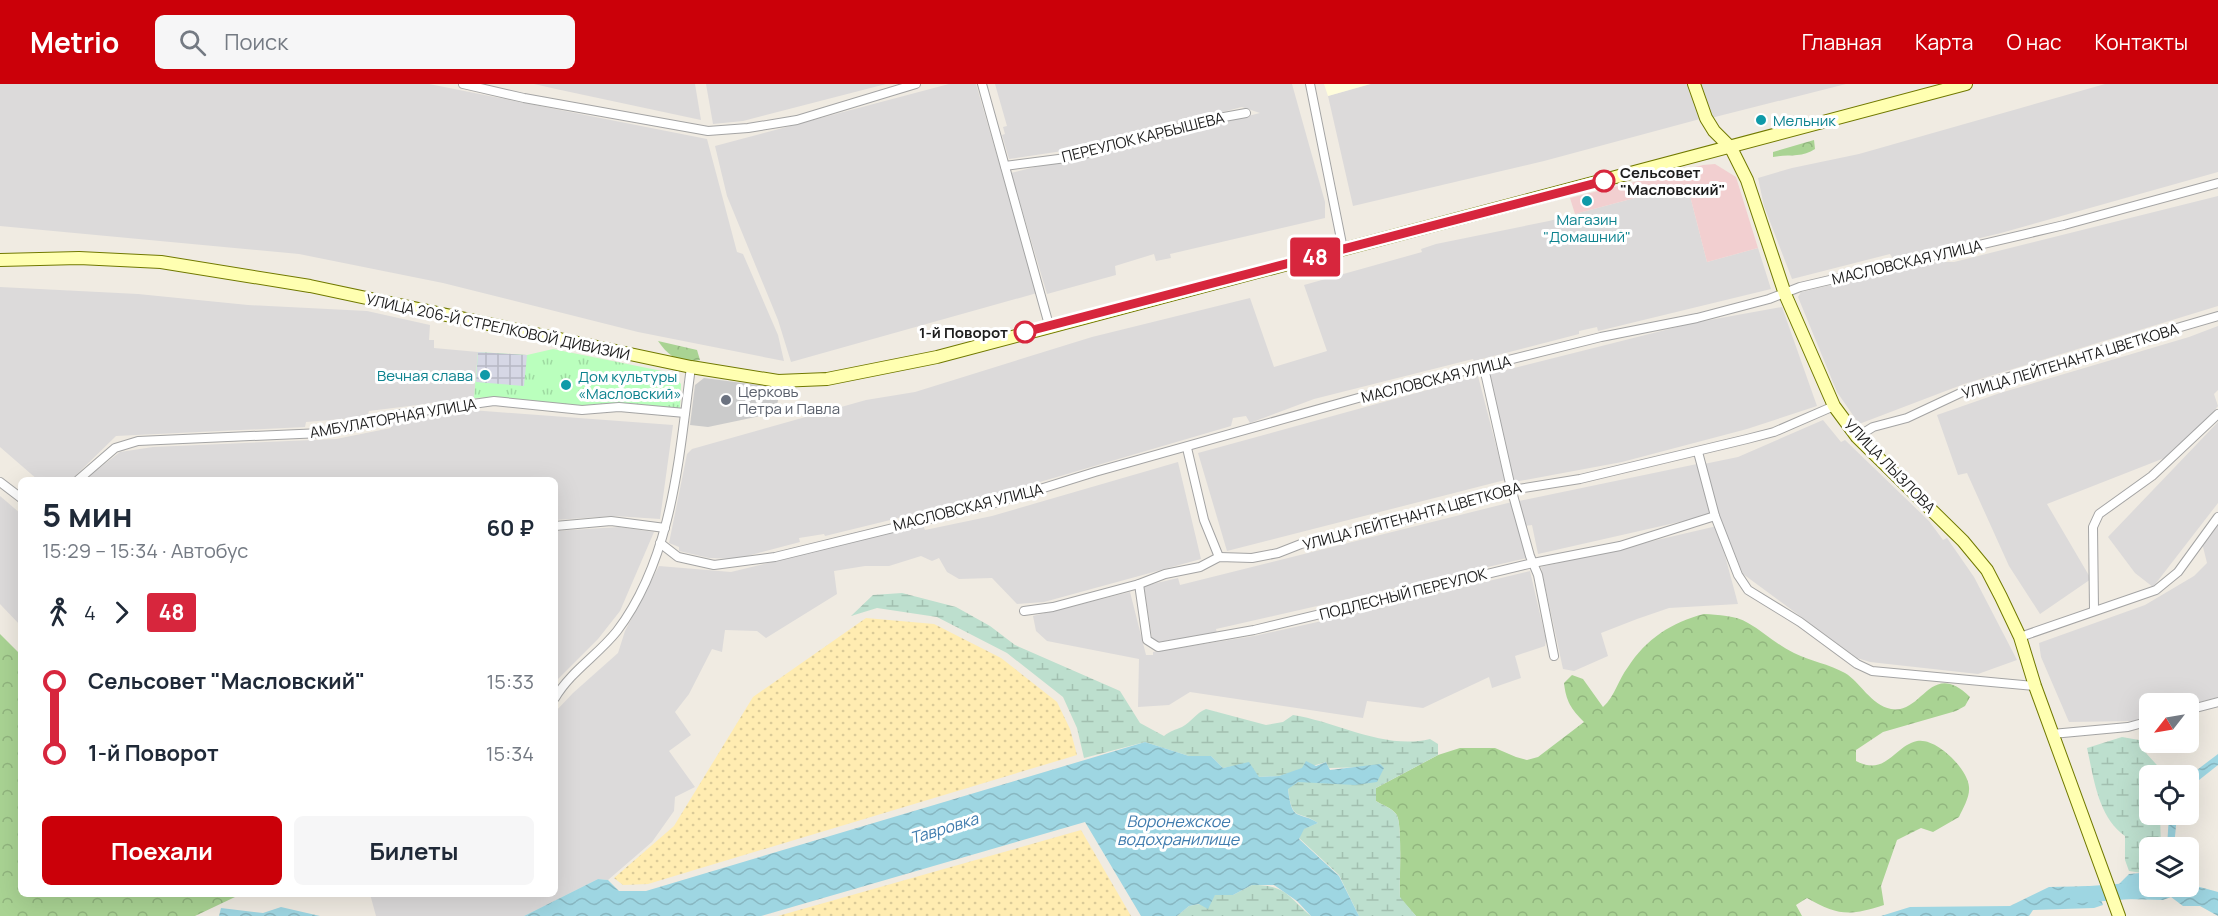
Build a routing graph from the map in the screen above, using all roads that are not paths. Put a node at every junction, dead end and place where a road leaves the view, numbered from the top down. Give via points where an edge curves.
1 (463, 84) edge
2 (916, 84) edge
3 (982, 84) edge
4 (1310, 84) edge
5 (1694, 84) edge
6 (1966, 84) edge
7 (1246, 113) dead end
8 (1731, 148) junction
9 (1005, 166) junction
10 (2218, 183) edge
11 (1343, 249) junction
12 (0, 260) edge
13 (1785, 294) junction
14 (2218, 316) edge
15 (1049, 325) junction
16 (690, 367) junction
17 (1484, 368) junction
18 (1834, 406) junction
19 (685, 412) junction
20 (2218, 414) edge
21 (1857, 437) junction
22 (1186, 448) junction
23 (1698, 452) junction
24 (81, 477) edge
25 (0, 482) edge
26 (1511, 488) junction
27 (18, 496) edge
28 (1715, 516) junction
29 (2218, 517) edge
30 (558, 526) edge
31 (665, 528) junction
32 (660, 543) junction
33 (1219, 557) junction
34 (1533, 562) junction
35 (1139, 584) junction
36 (2094, 610) junction
37 (1024, 611) dead end
38 (2020, 637) junction
39 (1554, 656) dead end
40 (2035, 686) junction
41 (558, 694) edge
42 (2218, 702) edge
43 (2199, 707) edge
44 (2139, 724) edge
45 (2052, 734) junction
46 (2120, 916) edge

1 - 2 street via 708,131 797,120
3 - 9 street
4 - 11 street
5 - 8 main road, УЛИЦА ЛЫЗЛОВА via 1706,118
6 - 8 main road, УЛИЦА 206-Й СТРЕЛКОВОЙ ДИВИЗИИ
7 - 9 street, ПЕРЕУЛОК КАРБЫШЕВА via 1074,157
8 - 11 main road, УЛИЦА 206-Й СТРЕЛКОВОЙ ДИВИЗИИ
8 - 13 main road, УЛИЦА ЛЫЗЛОВА via 1747,180
9 - 15 street
10 - 13 street, МАСЛОВСКАЯ УЛИЦА via 2064,225 1800,287
11 - 15 main road, УЛИЦА 206-Й СТРЕЛКОВОЙ ДИВИЗИИ
12 - 16 main road, УЛИЦА 206-Й СТРЕЛКОВОЙ ДИВИЗИИ via 161,262 310,286
13 - 17 street, МАСЛОВСКАЯ УЛИЦА
13 - 18 main road, УЛИЦА ЛЫЗЛОВА
14 - 21 street, УЛИЦА ЛЕЙТЕНАНТА ЦВЕТКОВА via 1971,388
15 - 16 main road, УЛИЦА 206-Й СТРЕЛКОВОЙ ДИВИЗИИ via 937,357 826,379 778,381
16 - 19 street
17 - 22 street, МАСЛОВСКАЯ УЛИЦА via 1376,393
17 - 26 street
18 - 21 main road, УЛИЦА ЛЫЗЛОВА
18 - 23 street, УЛИЦА ЛЕЙТЕНАНТА ЦВЕТКОВА via 1774,432
19 - 24 street, АМБУЛАТОРНАЯ УЛИЦА via 619,407 582,410 494,400 472,402 388,416 321,433 138,441 115,448
19 - 31 street
20 - 36 street via 2151,477 2099,514 2092,545
21 - 38 main road, УЛИЦА ЛЫЗЛОВА via 1975,555 1987,570
22 - 32 street, МАСЛОВСКАЯ УЛИЦА via 995,503 740,564 714,565 678,557
22 - 33 street via 1204,520
23 - 26 street, УЛИЦА ЛЕЙТЕНАНТА ЦВЕТКОВА via 1580,479
23 - 28 street
25 - 27 street
26 - 33 street, УЛИЦА ЛЕЙТЕНАНТА ЦВЕТКОВА via 1456,502 1435,513 1301,544 1278,553 1252,558
26 - 34 street
28 - 34 street, ПОДЛЕСНЫЙ ПЕРЕУЛОК via 1620,546
28 - 40 street via 1738,575 1748,590 1857,664 1902,676
29 - 36 street via 2178,572 2156,590
30 - 31 street via 611,521
31 - 32 street
32 - 41 street via 642,590 617,631
33 - 35 street, УЛИЦА ЛЕЙТЕНАНТА ЦВЕТКОВА via 1200,567
34 - 35 street, ПОДЛЕСНЫЙ ПЕРЕУЛОК via 1254,630 1158,647 1147,640
34 - 39 street
35 - 37 street, УЛИЦА ЛЕЙТЕНАНТА ЦВЕТКОВА
36 - 38 street
38 - 40 main road, УЛИЦА ЛЫЗЛОВА
40 - 45 main road, УЛИЦА ЛЫЗЛОВА
42 - 43 street
44 - 45 street
45 - 46 main road, УЛИЦА ЛЫЗЛОВА

